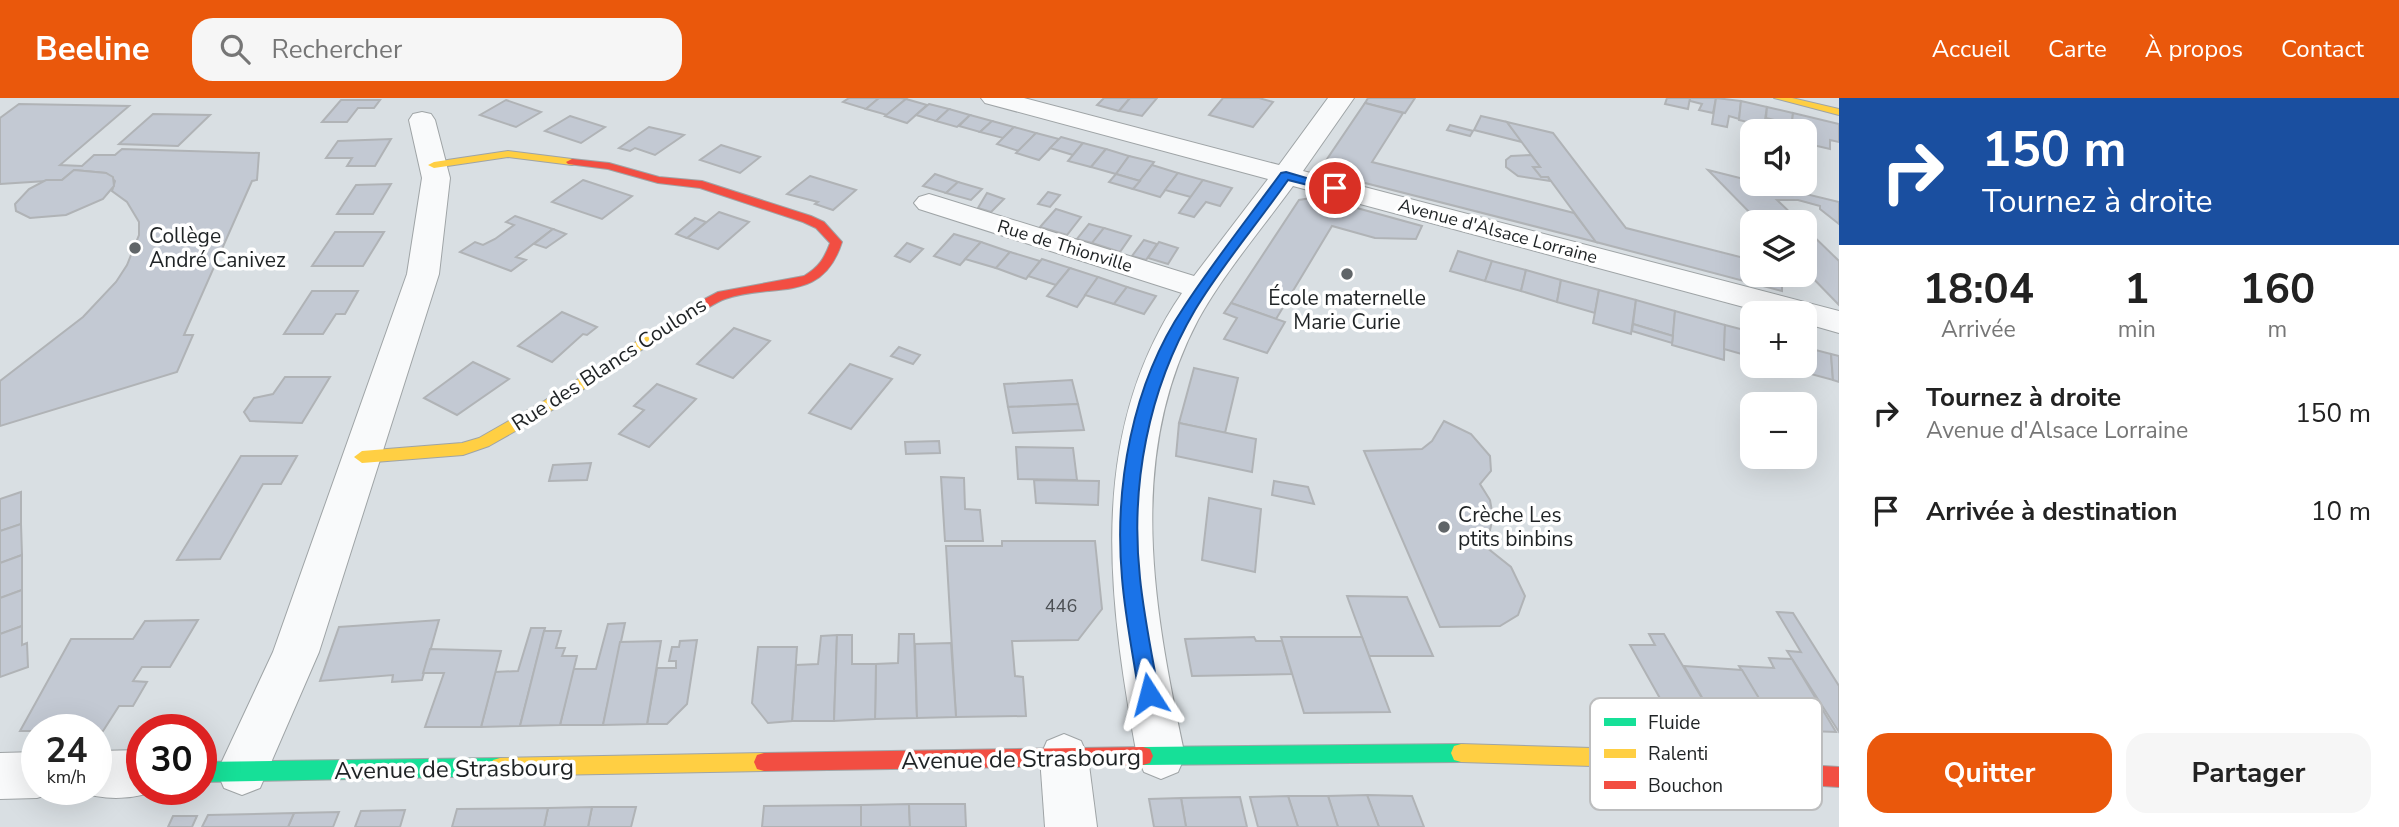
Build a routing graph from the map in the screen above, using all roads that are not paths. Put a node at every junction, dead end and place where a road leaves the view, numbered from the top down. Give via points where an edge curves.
1 (994, 98) edge
2 (1341, 98) edge
3 (1779, 98) edge
4 (1839, 111) edge
5 (422, 120) dead end
6 (434, 165) junction
7 (1286, 176) junction
8 (929, 203) dead end
9 (1202, 289) junction
10 (1839, 322) edge
11 (362, 457) junction
12 (1161, 756) junction
13 (1064, 757) junction
14 (1590, 759) edge
15 (217, 772) edge
16 (242, 772) junction
17 (21, 775) edge
18 (0, 776) edge
19 (1071, 827) edge

1 - 7 street, Avenue d'Alsace Lorraine
2 - 7 street
3 - 4 street
5 - 6 street
6 - 11 street via 424,274
6 - 11 street, Rue des Blancs Coulons via 508,153 609,166 658,180 702,185 820,225 836,242 836,252 824,271 814,277 716,296 484,442 463,449
7 - 9 street
7 - 10 street, Avenue d'Alsace Lorraine
8 - 9 street, Rue de Thionville
9 - 12 street via 1176,330 1153,384 1139,433 1129,506 1131,577
11 - 16 street via 296,652
12 - 13 street, Avenue de Strasbourg
12 - 14 street, Avenue de Strasbourg via 1497,752
13 - 16 street, Avenue de Strasbourg
13 - 19 street
15 - 16 street, Avenue de Strasbourg
17 - 18 street

